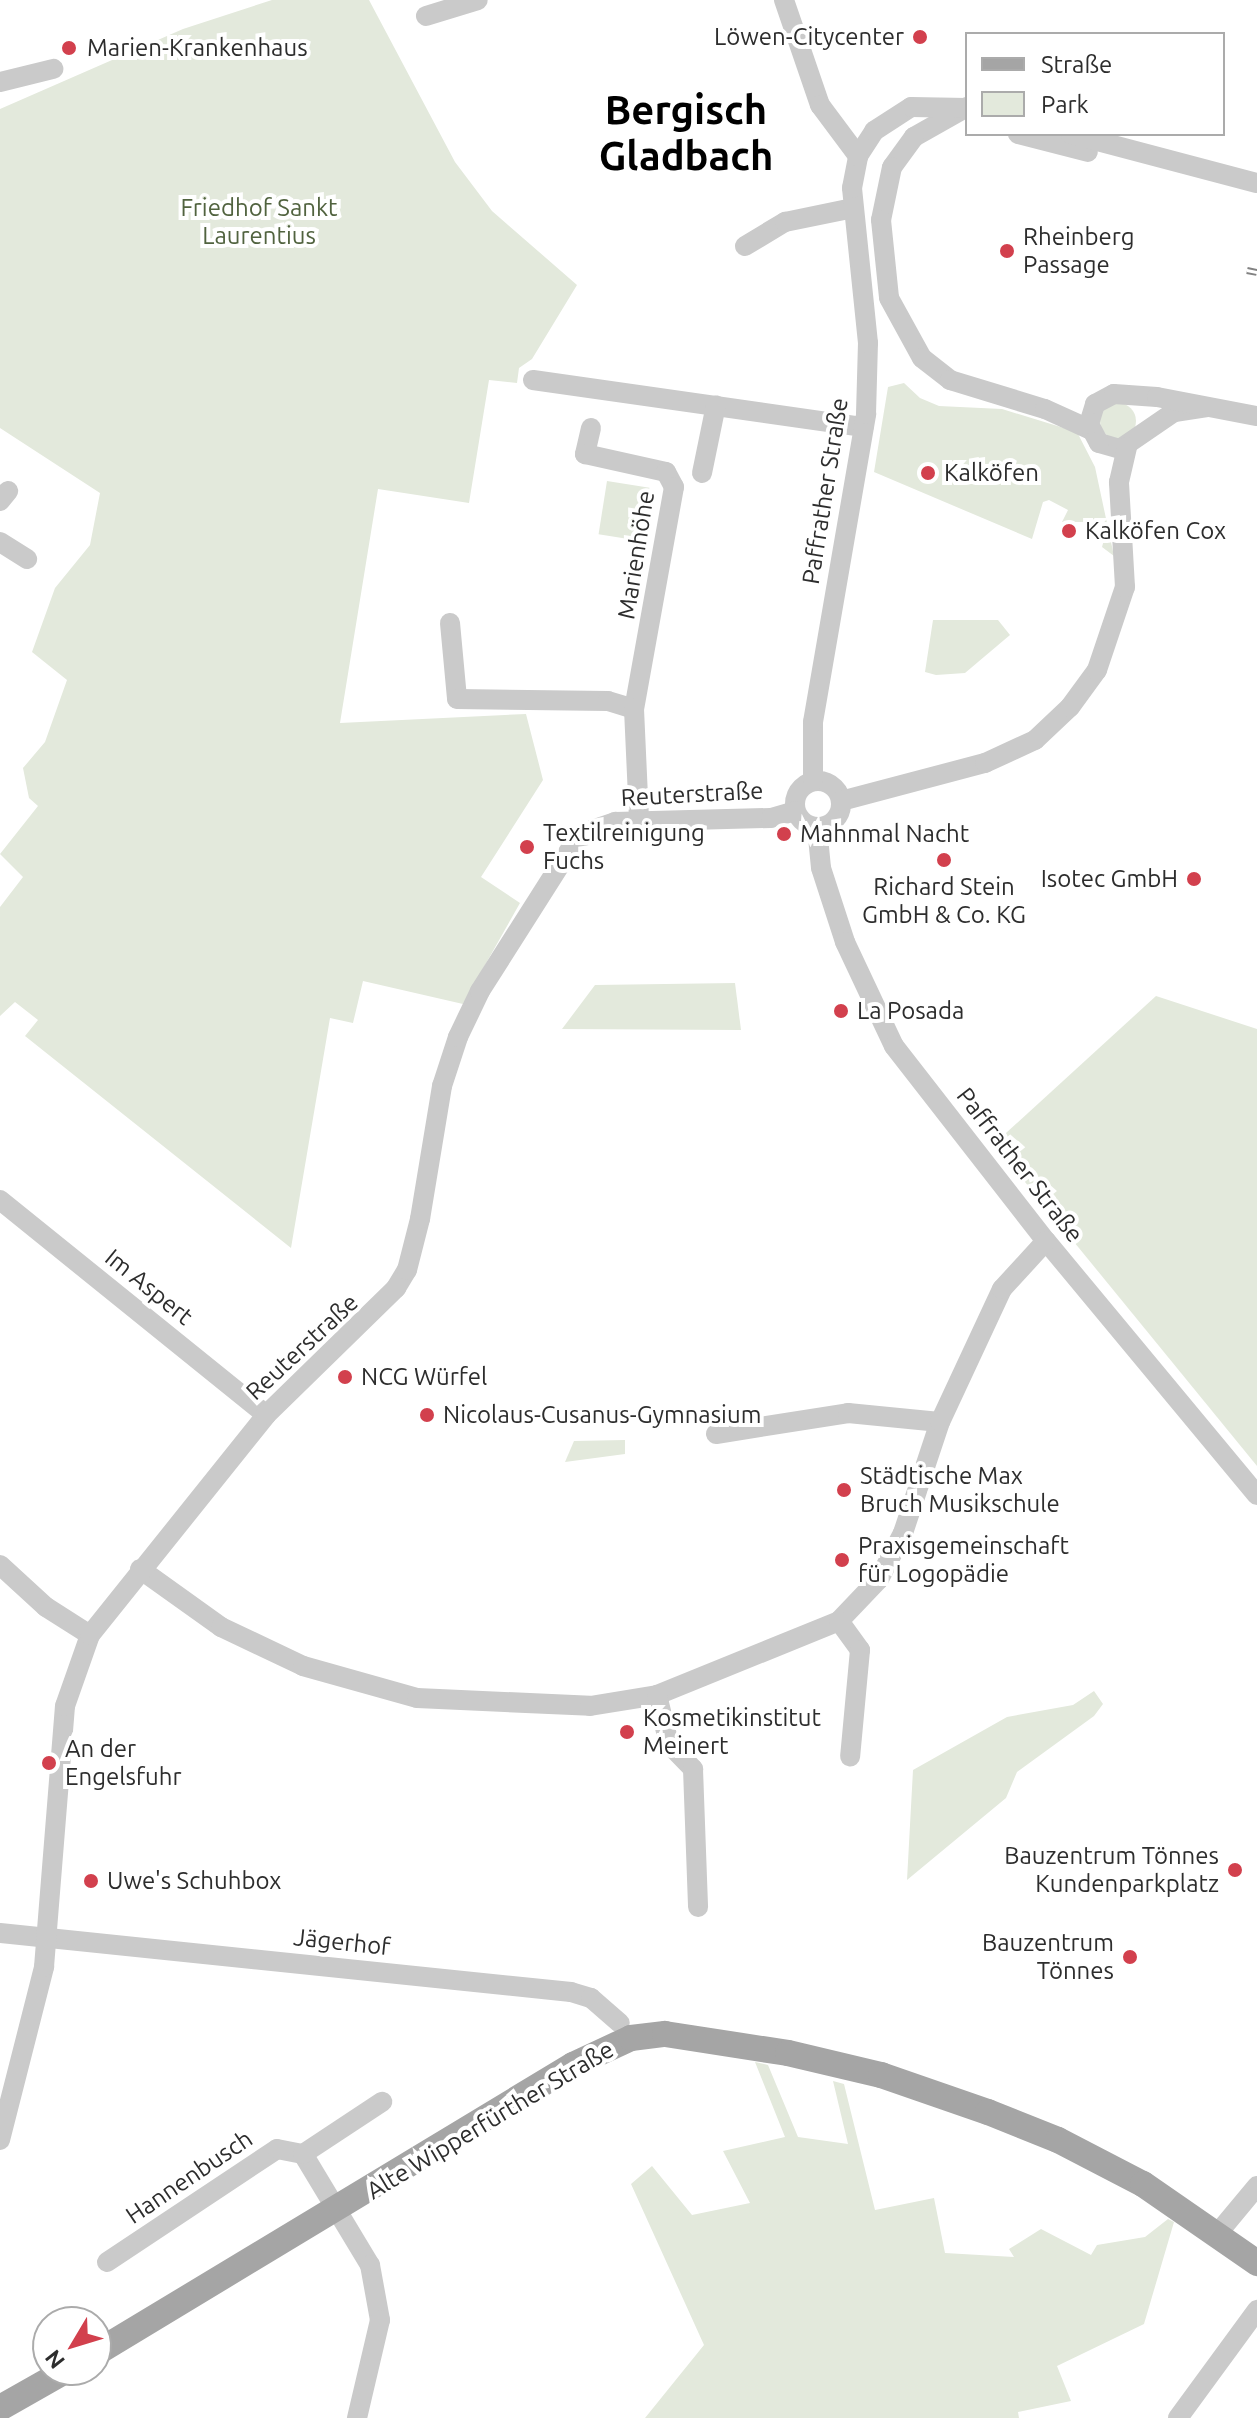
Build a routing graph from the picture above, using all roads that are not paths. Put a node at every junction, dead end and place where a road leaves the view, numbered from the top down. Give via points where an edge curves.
1 (478, 0) edge
2 (784, 0) edge
3 (426, 16) dead end
4 (53, 69) dead end
5 (0, 82) edge
6 (965, 107) edge
7 (965, 108) edge
8 (945, 118) junction
9 (965, 122) edge
10 (1028, 136) edge
11 (1108, 138) edge
12 (858, 156) junction
13 (1157, 163) junction
14 (1257, 183) edge
15 (853, 208) junction
16 (745, 246) dead end
17 (533, 380) dead end
18 (1128, 396) junction
19 (1014, 400) junction
20 (1095, 404) junction
21 (716, 405) junction
22 (1207, 407) junction
23 (1257, 416) edge
24 (864, 427) junction
25 (591, 428) dead end
26 (1143, 431) junction
27 (1093, 434) junction
28 (1127, 447) junction
29 (702, 473) dead end
30 (1124, 525) junction
31 (0, 542) edge
32 (27, 559) dead end
33 (450, 623) dead end
34 (634, 709) junction
35 (813, 781) junction
36 (841, 801) junction
37 (795, 811) junction
38 (639, 821) junction
39 (817, 827) junction
40 (0, 1200) edge
41 (1046, 1241) junction
42 (266, 1415) junction
43 (940, 1422) junction
44 (716, 1434) dead end
45 (1257, 1495) edge
46 (0, 1565) edge
47 (140, 1569) junction
48 (839, 1621) junction
49 (90, 1635) junction
50 (657, 1695) junction
51 (850, 1757) dead end
52 (698, 1907) dead end
53 (0, 1933) edge
54 (49, 1937) junction
55 (620, 2023) dead end
56 (382, 2102) dead end
57 (0, 2140) edge
58 (303, 2154) junction
59 (1257, 2186) edge
60 (336, 2212) junction
61 (1218, 2233) junction
62 (107, 2262) dead end
63 (1257, 2263) edge
64 (1257, 2310) edge
65 (112, 2344) edge
66 (39, 2386) edge
67 (0, 2408) edge
68 (1184, 2416) edge
69 (357, 2418) edge

1 - 3 street
2 - 12 street via 820,105
4 - 5 street
6 - 12 street, bridge via 911,107 874,131
7 - 8 street
8 - 9 street
8 - 19 street via 914,137 889,180 881,231 889,298 909,341 935,370 972,389
10 - 13 street
11 - 13 street
12 - 15 street, Paffrather Straße
13 - 14 street
15 - 16 street via 785,222
15 - 24 street, Paffrather Straße via 868,343
17 - 21 street
18 - 20 street via 1107,396
18 - 22 street
18 - 26 street via 1140,406
19 - 20 street
19 - 27 street
20 - 27 street
21 - 24 street
21 - 29 street
22 - 23 street
22 - 26 street via 1174,412
24 - 35 street, Paffrather Straße via 813,722
25 - 34 street, Marienhöhe via 585,454 666,472 674,487
26 - 28 street
27 - 28 street via 1106,447
27 - 30 street
28 - 30 street via 1119,475
30 - 36 street via 1125,587 1097,670 1070,707 1035,740 985,763
31 - 32 street
33 - 34 street via 457,699 608,701
34 - 38 street, Marienhöhe
35 - 36 street via 831,785
35 - 37 street via 797,792
36 - 39 street via 837,817
37 - 38 street, Reuterstraße via 771,818
37 - 39 street
38 - 42 street, Reuterstraße via 589,831 572,846 480,991 442,1086 407,1270 377,1311
39 - 41 street, Paffrather Straße via 821,868 845,942 894,1046
40 - 42 street, Im Aspert
41 - 43 street via 1002,1289
41 - 45 street, Paffrather Straße
42 - 47 street, Reuterstraße
43 - 44 street via 848,1413
43 - 48 street via 903,1533 879,1579
46 - 49 street via 46,1607
47 - 49 street, Reuterstraße
47 - 50 street via 221,1627 303,1666 417,1698 590,1706
48 - 50 street
48 - 51 street via 860,1650
49 - 54 street, Reuterstraße via 65,1706
50 - 52 street via 669,1744 693,1769
53 - 54 street, Jägerhof
54 - 55 street, Jägerhof via 571,1992 591,1998
54 - 57 street, Reuterstraße
56 - 58 street, Hannenbusch
58 - 60 street
58 - 62 street, Hannenbusch via 277,2149
59 - 61 street
60 - 61 main road, Alte Wipperfürther Straße via 583,2060 631,2038 675,2034 749,2044 881,2075 988,2112 1058,2140 1143,2184
60 - 65 main road, Alte Wipperfürther Straße
60 - 69 street via 370,2265 380,2320
61 - 63 main road, Alte Wipperfürther Straße
64 - 68 street
66 - 67 main road

